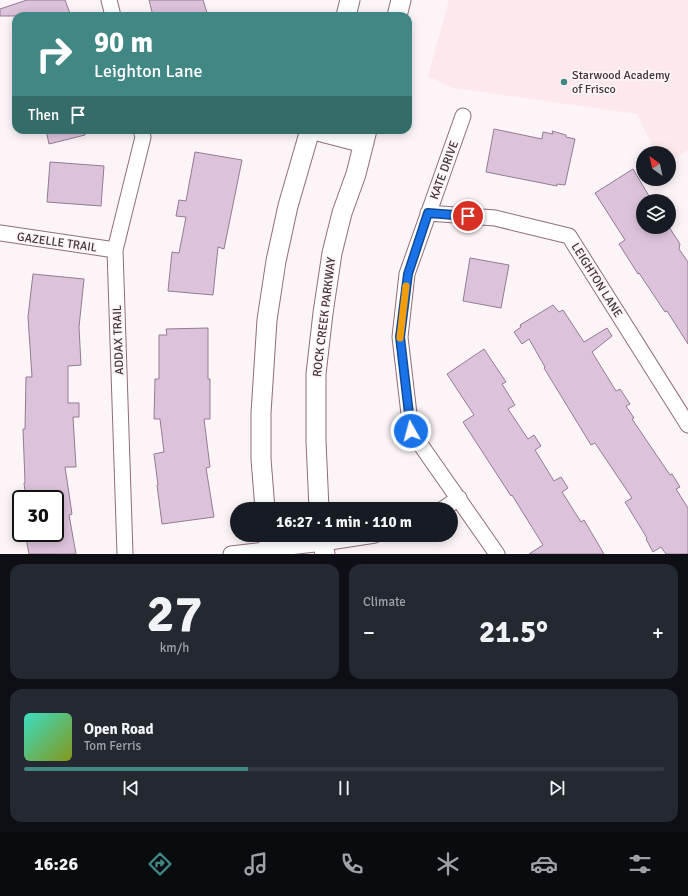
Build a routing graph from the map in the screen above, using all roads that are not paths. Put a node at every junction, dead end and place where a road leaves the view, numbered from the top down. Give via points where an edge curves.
1 (109, 0) edge
2 (350, 0) edge
3 (402, 0) edge
4 (112, 12) edge
5 (347, 12) edge
6 (398, 12) edge
7 (463, 116) dead end
8 (142, 134) edge
9 (309, 134) edge
10 (348, 134) edge
11 (365, 136) edge
12 (428, 213) junction
13 (0, 233) edge
14 (115, 250) junction
15 (688, 425) edge
16 (459, 498) junction
17 (264, 502) edge
18 (319, 502) edge
19 (453, 502) edge
20 (335, 542) edge
21 (323, 544) edge
22 (269, 546) edge
23 (125, 554) edge
24 (231, 554) edge
25 (497, 554) edge

1 - 4 street
2 - 5 street
3 - 6 street
7 - 12 street, KATE DRIVE
8 - 14 street, ADDAX TRAIL
9 - 17 street via 288,206 267,320 261,413
10 - 11 street
11 - 18 street, ROCK CREEK PARKWAY via 333,246 323,313 316,374
12 - 15 street, LEIGHTON LANE via 495,218 569,236
12 - 16 street, KATE DRIVE via 408,274 400,337 411,431
13 - 14 street, GAZELLE TRAIL
14 - 23 street, ADDAX TRAIL
16 - 19 street
16 - 25 street, KATE DRIVE
20 - 21 street
21 - 22 street
22 - 24 street

